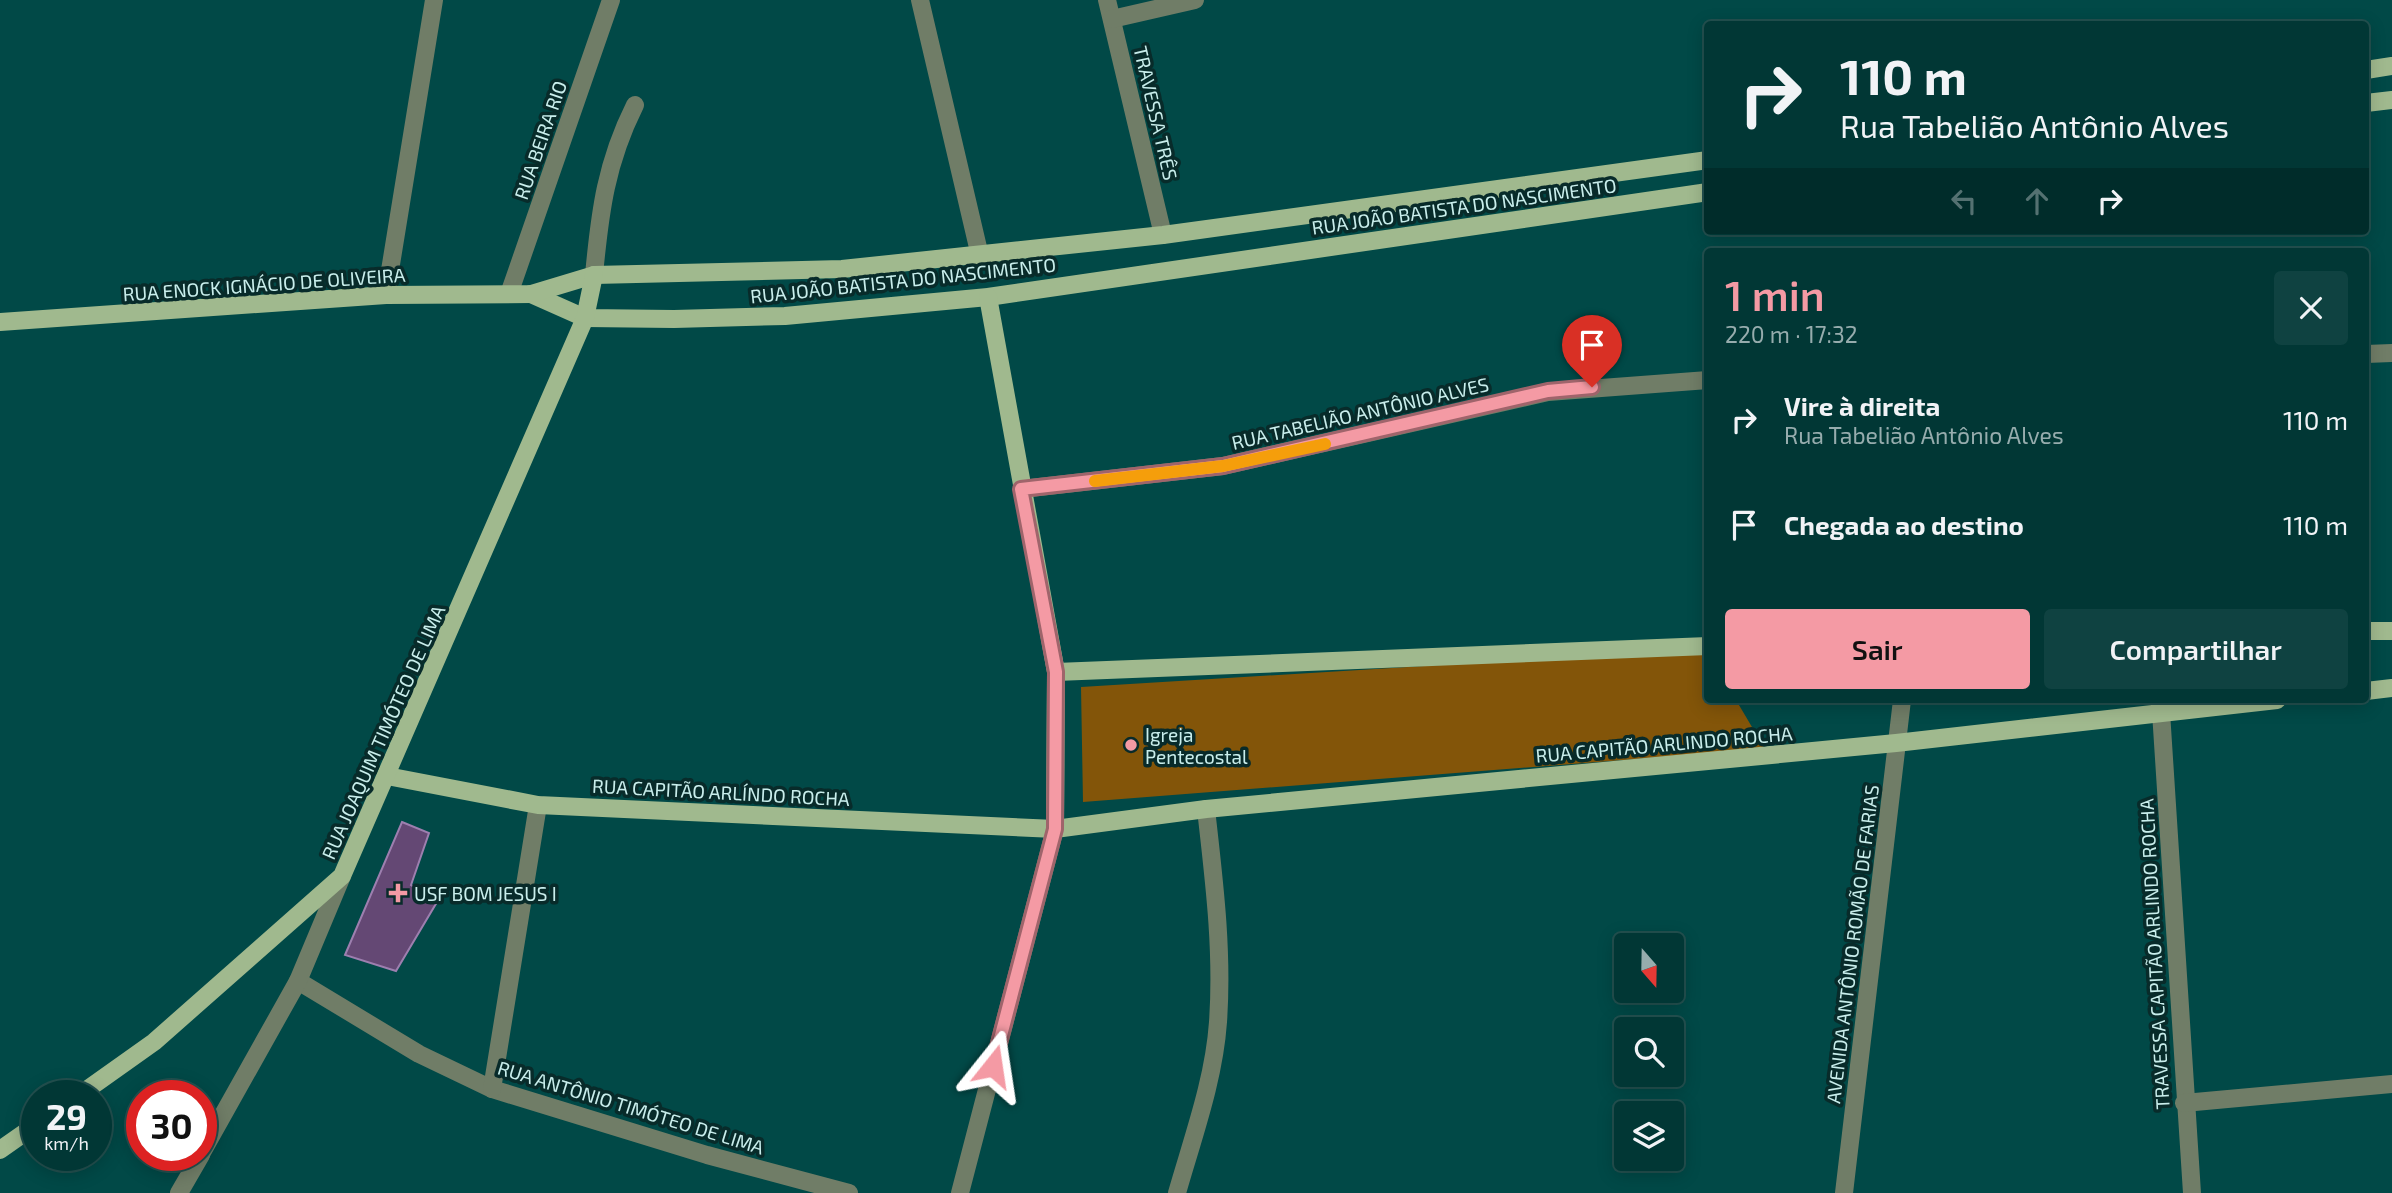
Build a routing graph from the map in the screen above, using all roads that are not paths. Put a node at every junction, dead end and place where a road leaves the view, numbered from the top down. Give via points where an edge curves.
1 (434, 0) edge
2 (611, 0) edge
3 (920, 0) edge
4 (1107, 0) edge
5 (1195, 0) edge
6 (1112, 19) junction
7 (2392, 66) edge
8 (2369, 70) edge
9 (2392, 100) edge
10 (2369, 103) edge
11 (635, 105) dead end
12 (1704, 161) edge
13 (1704, 193) edge
14 (1163, 235) junction
15 (980, 256) junction
16 (594, 275) junction
17 (531, 294) junction
18 (386, 295) junction
19 (509, 295) junction
20 (988, 297) junction
21 (584, 318) junction
22 (0, 322) edge
23 (2392, 353) edge
24 (2369, 354) edge
25 (1704, 380) edge
26 (1021, 489) junction
27 (2369, 631) edge
28 (2392, 631) edge
29 (1704, 646) edge
30 (1056, 672) junction
31 (2392, 688) edge
32 (2369, 691) edge
33 (1902, 703) edge
34 (2248, 703) edge
35 (2161, 712) junction
36 (1896, 743) junction
37 (387, 776) junction
38 (538, 805) junction
39 (1206, 809) junction
40 (1055, 829) junction
41 (342, 876) junction
42 (298, 981) junction
43 (101, 1080) edge
44 (2392, 1084) edge
45 (492, 1089) junction
46 (2184, 1103) junction
47 (217, 1125) edge
48 (21, 1135) edge
49 (0, 1150) edge
50 (191, 1171) edge
51 (179, 1193) edge
52 (849, 1193) edge
53 (960, 1193) edge
54 (1177, 1193) edge
55 (1844, 1193) edge
56 (2192, 1193) edge

1 - 18 street
2 - 19 street, RUA BEIRA RIO
3 - 15 street
4 - 6 street, TRAVESSA TRÊS
5 - 6 street
6 - 14 street, TRAVESSA TRÊS
7 - 8 main road
9 - 10 main road
11 - 16 street via 620,135 603,192
12 - 14 main road, RUA JOÃO BATISTA DO NASCIMENTO
13 - 20 main road, RUA JOÃO BATISTA DO NASCIMENTO
14 - 15 main road, RUA JOÃO BATISTA DO NASCIMENTO
15 - 16 main road, RUA JOÃO BATISTA DO NASCIMENTO via 842,269
16 - 17 main road, RUA JOÃO BATISTA DO NASCIMENTO
16 - 21 main road, RUA JOAQUIM TIMÓTEO DE LIMA
17 - 19 main road, RUA ENOCK IGNÁCIO DE OLIVEIRA
17 - 21 main road, RUA JOÃO BATISTA DO NASCIMENTO
18 - 19 main road, RUA ENOCK IGNÁCIO DE OLIVEIRA
18 - 22 main road, RUA ENOCK IGNÁCIO DE OLIVEIRA
20 - 21 main road, RUA JOÃO BATISTA DO NASCIMENTO via 785,316
20 - 26 main road
21 - 37 main road, RUA JOAQUIM TIMÓTEO DE LIMA
23 - 24 street
25 - 26 street, RUA TABELIÃO ANTÔNIO ALVES via 1548,391 1223,466
26 - 30 main road
27 - 28 main road
29 - 30 main road
30 - 40 main road
31 - 32 main road
33 - 36 street, AVENIDA ANTÔNIO ROMÃO DE FARIAS
34 - 35 main road, RUA CAPITÃO ARLINDO ROCHA
35 - 36 main road, RUA CAPITÃO ARLINDO ROCHA
35 - 46 street, TRAVESSA CAPITÃO ARLINDO ROCHA
36 - 39 main road, RUA CAPITÃO ARLINDO ROCHA
36 - 55 street, AVENIDA ANTÔNIO ROMÃO DE FARIAS
37 - 38 main road, RUA CAPITÃO ARLÍNDO ROCHA
37 - 41 main road, RUA JOAQUIM TIMÓTEO DE LIMA
38 - 40 main road, RUA CAPITÃO ARLÍNDO ROCHA
38 - 45 street
39 - 40 main road, RUA CAPITÃO ARLINDO ROCHA
39 - 54 street via 1220,943 1218,1024 1207,1087
40 - 53 street
41 - 42 street, RUA JOAQUIM TIMÓTEO DE LIMA
41 - 43 main road via 154,1042
42 - 45 street, RUA ANTÔNIO TIMÓTEO DE LIMA via 419,1054
42 - 47 street, RUA JOAQUIM TIMÓTEO DE LIMA
44 - 46 street
45 - 52 street, RUA ANTÔNIO TIMÓTEO DE LIMA
46 - 56 street, TRAVESSA CAPITÃO ARLINDO ROCHA
48 - 49 main road
50 - 51 street, RUA JOAQUIM TIMÓTEO DE LIMA

